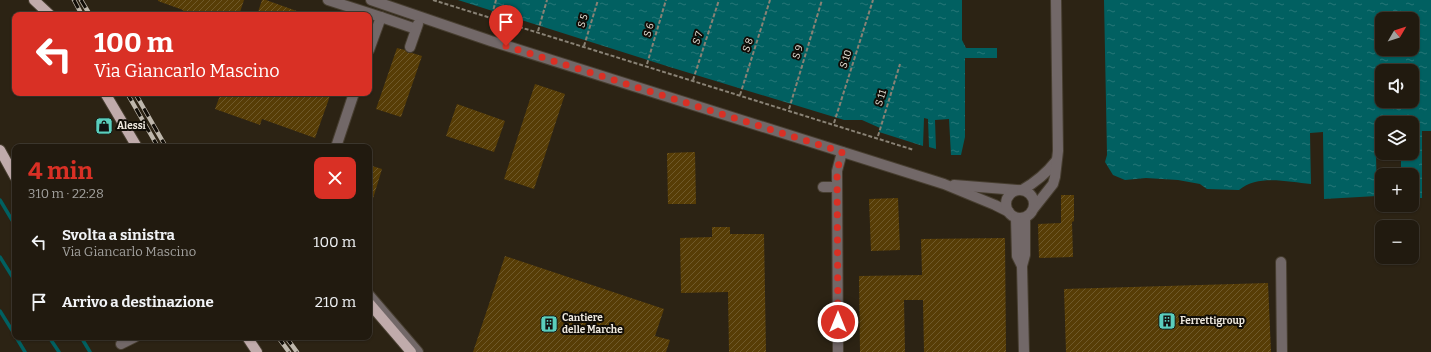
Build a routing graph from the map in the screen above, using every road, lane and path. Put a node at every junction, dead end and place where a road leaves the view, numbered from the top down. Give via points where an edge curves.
1 (34, 0) edge
2 (328, 0) edge
3 (371, 0) edge
4 (433, 0) edge
5 (496, 0) edge
6 (547, 0) edge
7 (598, 0) edge
8 (666, 0) edge
9 (719, 0) edge
10 (770, 0) edge
11 (822, 0) edge
12 (873, 0) edge
13 (1056, 0) edge
14 (47, 12) edge
15 (356, 12) edge
16 (492, 15) dead end
17 (420, 18) junction
18 (372, 19) edge
19 (379, 22) junction
20 (416, 30) junction
21 (538, 31) dead end
22 (372, 42) edge
23 (584, 46) dead end
24 (410, 47) dead end
25 (647, 64) dead end
26 (900, 64) dead end
27 (693, 80) dead end
28 (740, 94) dead end
29 (107, 96) edge
30 (353, 96) edge
31 (789, 109) dead end
32 (834, 123) dead end
33 (878, 136) dead end
34 (134, 144) edge
35 (337, 144) edge
36 (0, 150) edge
37 (914, 150) dead end
38 (842, 152) junction
39 (1056, 161) junction
40 (12, 172) edge
41 (944, 184) junction
42 (823, 187) dead end
43 (837, 187) junction
44 (1019, 190) junction
45 (1034, 208) junction
46 (1017, 216) junction
47 (1281, 262) dead end
48 (372, 298) edge
49 (372, 306) edge
50 (129, 340) edge
51 (249, 340) edge
52 (121, 344) dead end
53 (257, 352) edge
54 (411, 352) edge
55 (418, 352) edge
56 (838, 352) edge
57 (1024, 352) edge
58 (1282, 352) edge

1 - 14 main road
2 - 15 street
3 - 17 street
4 - 37 path
5 - 16 path
6 - 21 path
7 - 23 path, S 5
8 - 25 path, S 6
9 - 27 path, S 7
10 - 28 path, S 8
11 - 31 path, S 9
12 - 32 path, S 10
13 - 39 street
17 - 20 street
17 - 38 street
18 - 19 street
19 - 20 street
19 - 22 street
20 - 24 street
26 - 33 path, S 11
29 - 34 main road
30 - 35 street
36 - 40 main road
38 - 41 street
38 - 43 street via 837,171
39 - 44 street via 1037,181
39 - 45 street via 1052,184
41 - 44 street
41 - 46 street
42 - 43 street
43 - 56 street
44 - 45 street via 1032,196
44 - 46 street via 1012,193 1006,202 1006,207
45 - 46 street via 1031,214
46 - 57 street via 1017,256 1022,266
47 - 58 street
48 - 55 street
49 - 54 main road
50 - 52 street
51 - 53 main road

